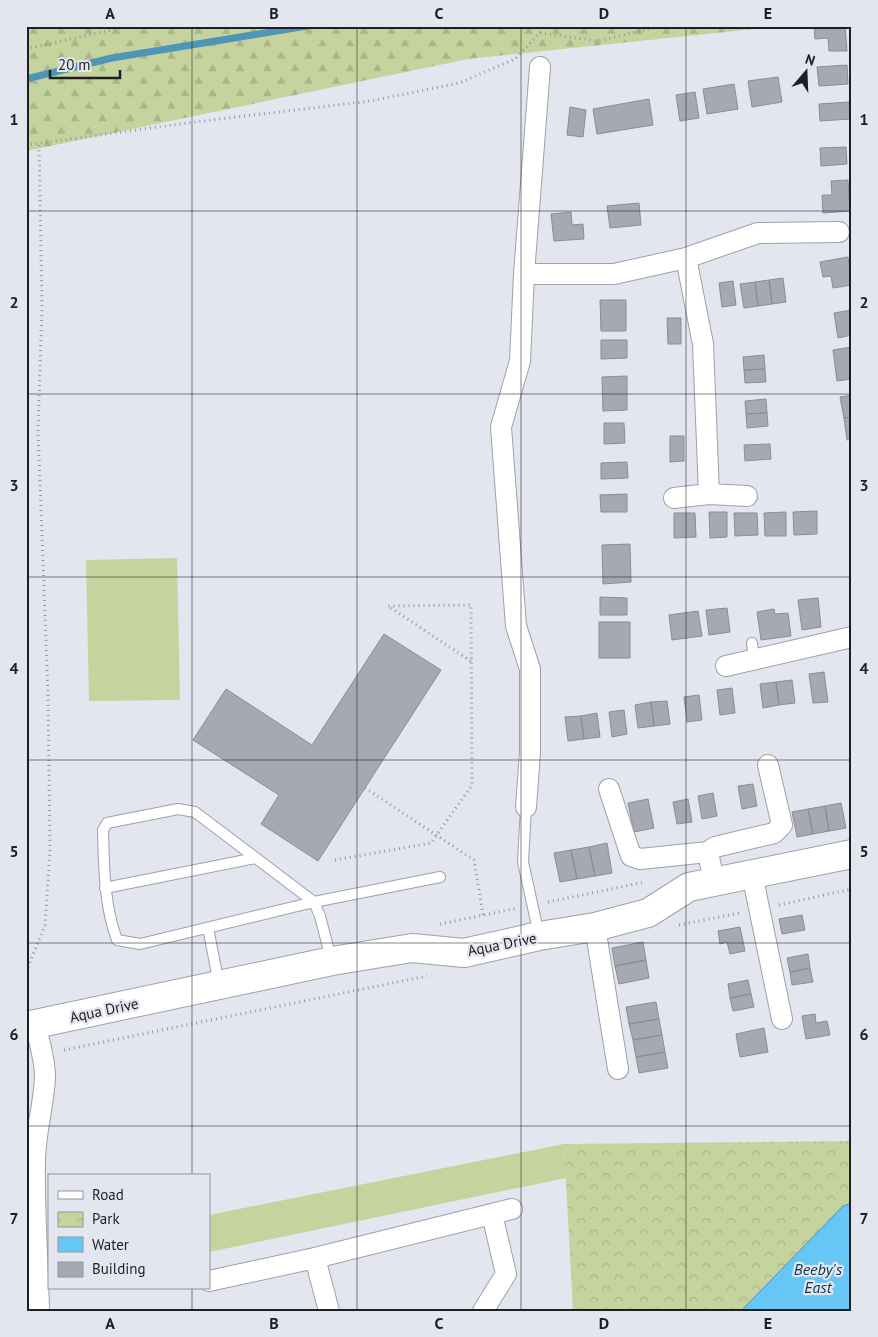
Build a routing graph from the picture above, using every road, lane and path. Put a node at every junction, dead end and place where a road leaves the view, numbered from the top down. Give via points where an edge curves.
1 (35, 26) edge
2 (130, 26) edge
3 (542, 26) edge
4 (661, 26) edge
5 (26, 28) edge
6 (540, 33) junction
7 (26, 49) edge
8 (540, 67) dead end
9 (39, 142) junction
10 (26, 145) edge
11 (839, 232) dead end
12 (686, 258) junction
13 (524, 274) junction
14 (709, 494) junction
15 (748, 496) dead end
16 (674, 498) dead end
17 (852, 637) edge
18 (472, 662) junction
19 (726, 666) dead end
20 (768, 765) dead end
21 (365, 788) dead end
22 (609, 789) dead end
23 (526, 807) joint
24 (438, 836) junction
25 (708, 852) junction
26 (852, 854) edge
27 (256, 858) junction
28 (335, 860) dead end
29 (752, 874) junction
30 (440, 877) dead end
31 (714, 882) junction
32 (105, 888) junction
33 (314, 902) junction
34 (483, 915) dead end
35 (595, 927) junction
36 (208, 928) junction
37 (539, 936) junction
38 (332, 961) junction
39 (26, 972) edge
40 (219, 985) junction
41 (782, 1019) dead end
42 (31, 1025) edge
43 (618, 1068) dead end
44 (512, 1209) dead end
45 (492, 1214) junction
46 (315, 1258) junction
47 (210, 1281) edge
48 (39, 1311) edge
49 (329, 1311) edge
50 (483, 1311) edge

1 - 5 path
2 - 7 path
3 - 6 path
4 - 6 path via 598,41
6 - 9 path via 515,59 459,83 370,101
8 - 13 street
9 - 10 path
9 - 39 path via 42,308 38,430 48,693 50,851 45,925
11 - 12 street via 758,233
12 - 13 street via 614,274
12 - 14 street via 703,344
13 - 23 street via 520,361 501,427 516,626 530,669
14 - 15 street
14 - 16 street
17 - 19 street via 753,651
18 - 18 path via 471,605 388,606 464,657
18 - 24 path via 472,784
20 - 25 street via 782,825 774,833 715,847
21 - 24 path
22 - 25 street via 632,856 640,859
23 - 37 lane via 523,862
24 - 28 path via 431,843
24 - 34 path via 474,860
25 - 31 street
26 - 29 street, Aqua Drive
27 - 32 lane
27 - 32 lane via 195,812 178,808 108,823 103,830
27 - 33 lane
29 - 31 street, Aqua Drive
29 - 41 street
30 - 33 lane
31 - 35 street, Aqua Drive via 689,887 648,912
32 - 36 lane via 117,940 140,944
33 - 36 lane
33 - 38 lane
35 - 37 street, Aqua Drive
35 - 43 street
36 - 40 lane
37 - 38 street, Aqua Drive via 464,952 412,948
38 - 40 street, Aqua Drive
40 - 42 street, Aqua Drive
42 - 48 street via 42,1054 45,1076 35,1162
44 - 45 street
45 - 46 street
45 - 50 street via 506,1274
46 - 47 street
46 - 49 street

